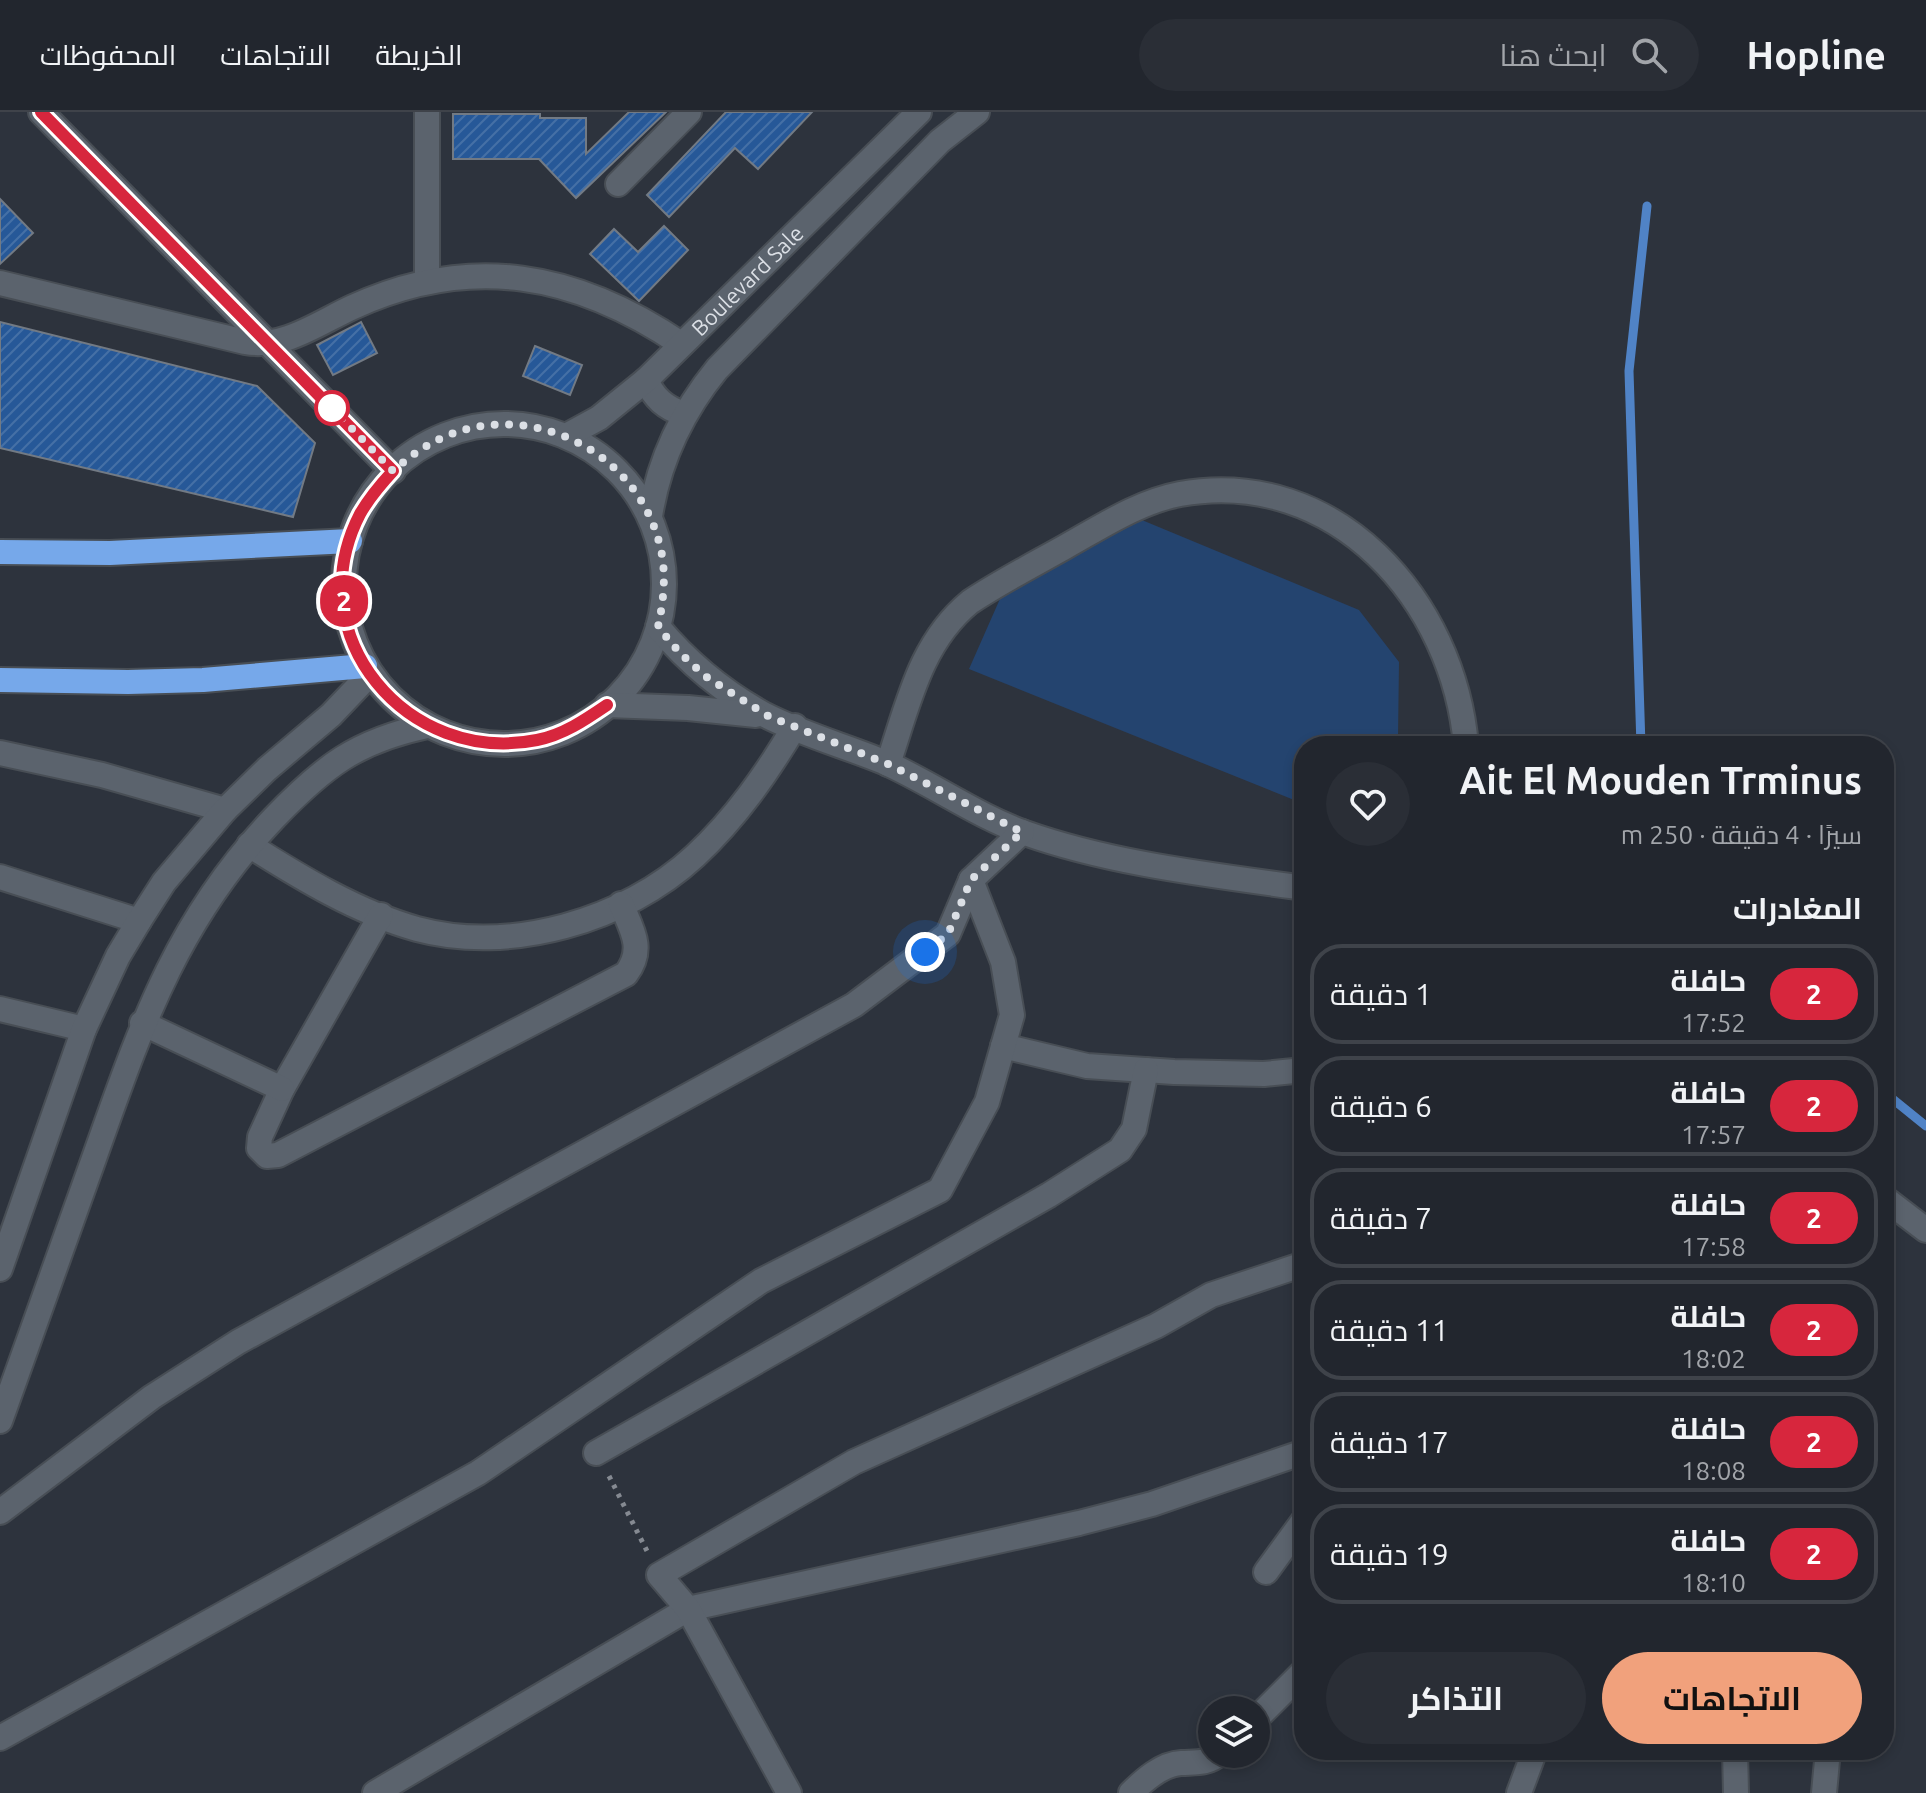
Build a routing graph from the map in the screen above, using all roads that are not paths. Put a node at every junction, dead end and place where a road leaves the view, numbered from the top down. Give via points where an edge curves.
1 (41, 112) edge
2 (427, 112) edge
3 (689, 112) edge
4 (919, 112) edge
5 (977, 112) edge
6 (618, 184) dead end
7 (427, 282) junction
8 (0, 283) edge
9 (270, 344) junction
10 (681, 344) junction
11 (646, 380) junction
12 (684, 414) junction
13 (566, 436) junction
14 (393, 471) junction
15 (650, 516) junction
16 (350, 541) junction
17 (0, 552) edge
18 (658, 627) junction
19 (367, 670) junction
20 (0, 680) edge
21 (607, 705) junction
22 (768, 716) junction
23 (427, 726) junction
24 (795, 726) junction
25 (1465, 736) edge
26 (0, 753) edge
27 (888, 764) junction
28 (225, 810) junction
29 (1022, 832) junction
30 (249, 845) junction
31 (0, 877) edge
32 (971, 880) junction
33 (1294, 887) edge
34 (621, 904) junction
35 (381, 915) junction
36 (139, 921) junction
37 (0, 1009) edge
38 (142, 1023) junction
39 (84, 1029) junction
40 (1003, 1046) junction
41 (1146, 1070) junction
42 (1294, 1071) edge
43 (282, 1089) junction
44 (1894, 1206) edge
45 (1926, 1230) edge
46 (1294, 1267) edge
47 (0, 1269) edge
48 (0, 1421) edge
49 (596, 1453) road end
50 (1294, 1455) edge
51 (0, 1512) edge
52 (1294, 1534) edge
53 (1266, 1572) dead end
54 (688, 1609) junction
55 (1294, 1681) edge
56 (1270, 1705) edge
57 (0, 1738) edge
58 (1531, 1760) edge
59 (1735, 1760) edge
60 (1827, 1760) edge
61 (1198, 1763) edge
62 (375, 1793) edge
63 (789, 1793) edge
64 (1131, 1793) edge
65 (1519, 1793) edge
66 (1736, 1793) edge
67 (1824, 1793) edge

1 - 9 street
2 - 7 street
3 - 6 street
4 - 10 street, Boulevard Sale
5 - 12 street via 940,141 717,369
7 - 9 street via 368,300
7 - 10 street via 494,275 560,286 623,310
8 - 9 street
9 - 14 street
10 - 11 street, Boulevard Sale
11 - 12 street via 657,399
11 - 13 street, Boulevard Sale via 599,418
12 - 15 street via 660,467
13 - 14 street via 537,427 475,427 417,451
13 - 15 street via 616,468
14 - 16 street via 360,515
15 - 18 street via 664,570
16 - 17 highway via 110,553
16 - 19 street via 344,605 351,637
18 - 21 street via 629,682
18 - 22 street via 705,676
19 - 20 highway via 188,680
19 - 23 street via 395,703
19 - 28 street via 331,715
21 - 22 street
21 - 23 street via 575,727 539,740 501,745 462,740
22 - 24 street
23 - 30 street via 373,741 324,769
24 - 27 street
24 - 34 street via 723,828 671,875
25 - 27 street via 1443,649 1395,573 1352,533 1320,514 1285,501 1226,491 1181,494 1142,506 970,602 942,629 927,653
26 - 28 street via 129,781
27 - 29 street
28 - 36 street via 164,882
29 - 32 street
29 - 33 street via 1186,871
30 - 35 street via 313,884
30 - 38 street via 194,920
31 - 36 street
32 - 40 street via 1003,962 1012,1015
32 - 51 street via 948,934 854,1005 238,1342 152,1397
34 - 35 street via 561,926 491,938 441,934
34 - 43 street via 637,942 626,974 278,1155 267,1156 259,1148 260,1137
35 - 43 street
36 - 39 street
37 - 39 street
38 - 43 street
38 - 48 street
39 - 47 street
40 - 41 street via 1087,1066
40 - 57 street via 987,1102 940,1190 761,1281 478,1473
41 - 42 street
41 - 49 street via 1134,1129 1120,1150
44 - 45 street
46 - 54 street via 1211,1295 1156,1326 854,1462 659,1575
50 - 54 street via 1079,1523
52 - 53 street
54 - 62 street
54 - 63 street
55 - 56 street
58 - 65 street
59 - 66 street
60 - 67 street
61 - 64 street via 1161,1769

